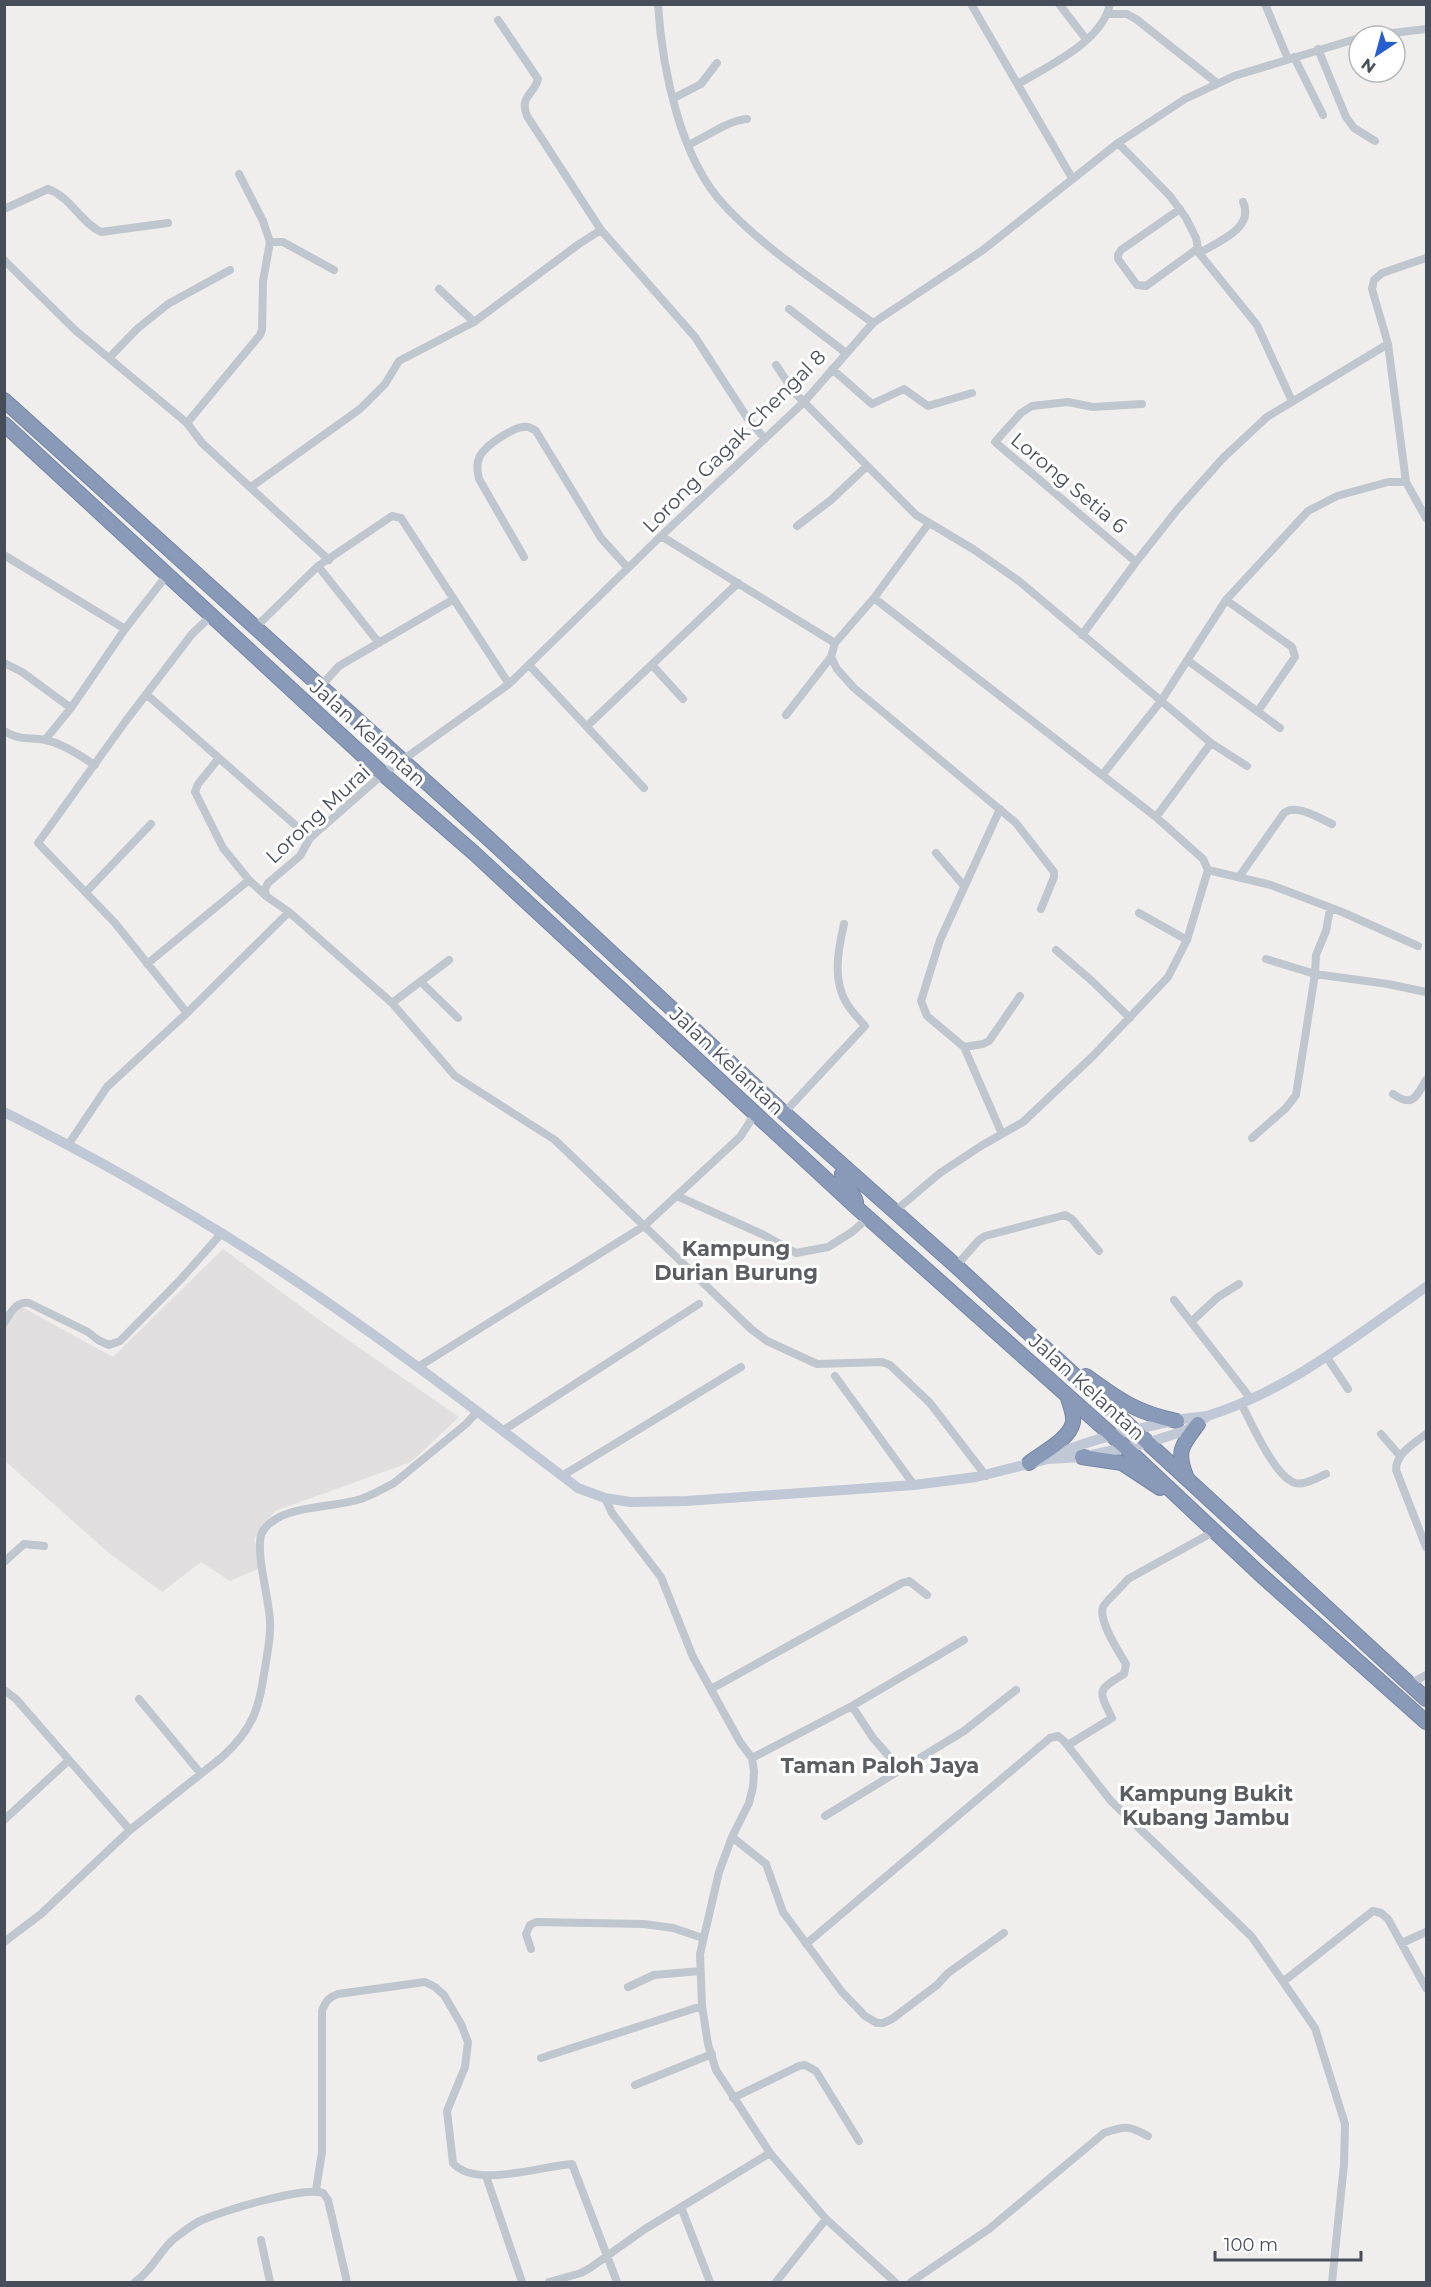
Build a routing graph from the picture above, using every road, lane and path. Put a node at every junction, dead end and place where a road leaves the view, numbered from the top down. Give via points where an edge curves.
1 (658, 4) edge
2 (971, 4) edge
3 (1059, 4) edge
4 (1110, 4) edge
5 (1265, 4) edge
6 (1108, 15) junction
7 (498, 20) dead end
8 (1426, 29) edge
9 (1407, 31) edge
10 (1086, 39) junction
11 (1347, 41) edge
12 (1318, 49) junction
13 (1291, 58) junction
14 (717, 63) dead end
15 (1217, 83) junction
16 (1017, 84) junction
17 (674, 98) junction
18 (1323, 115) dead end
19 (747, 119) dead end
20 (1375, 141) dead end
21 (688, 145) junction
22 (1123, 146) junction
23 (239, 174) dead end
24 (1072, 178) junction
25 (1243, 202) dead end
26 (4, 209) edge
27 (1180, 209) junction
28 (168, 223) dead end
29 (601, 230) junction
30 (270, 242) junction
31 (1198, 251) junction
32 (1426, 258) edge
33 (4, 260) edge
34 (231, 270) dead end
35 (334, 270) dead end
36 (439, 290) dead end
37 (789, 309) dead end
38 (474, 322) junction
39 (873, 322) junction
40 (1388, 344) junction
41 (846, 353) junction
42 (109, 358) junction
43 (776, 364) dead end
44 (832, 369) junction
45 (972, 393) dead end
46 (4, 400) edge
47 (1292, 401) junction
48 (804, 402) junction
49 (1143, 405) dead end
50 (187, 423) junction
51 (4, 424) edge
52 (765, 438) junction
53 (867, 466) junction
54 (1406, 482) junction
55 (251, 487) junction
56 (1426, 518) edge
57 (929, 523) junction
58 (797, 526) dead end
59 (661, 536) junction
60 (4, 555) edge
61 (524, 557) dead end
62 (328, 560) junction
63 (1136, 562) junction
64 (318, 566) junction
65 (628, 568) junction
66 (167, 574) junction
67 (738, 583) junction
68 (874, 598) junction
69 (454, 599) junction
70 (1226, 600) junction
71 (212, 615) junction
72 (255, 628) junction
73 (125, 629) junction
74 (1082, 634) junction
75 (379, 643) junction
76 (835, 643) junction
77 (831, 657) junction
78 (1187, 660) junction
79 (4, 663) edge
80 (529, 664) junction
81 (652, 665) junction
82 (509, 684) junction
83 (320, 687) junction
84 (147, 694) junction
85 (683, 699) dead end
86 (1161, 701) junction
87 (71, 708) junction
88 (1258, 711) junction
89 (786, 715) dead end
90 (587, 726) junction
91 (1280, 728) dead end
92 (4, 731) edge
93 (45, 740) junction
94 (1210, 743) junction
95 (219, 758) junction
96 (402, 761) junction
97 (95, 765) junction
98 (1247, 766) dead end
99 (383, 774) junction
100 (1103, 774) junction
101 (644, 788) dead end
102 (1000, 809) junction
103 (1156, 817) junction
104 (151, 824) dead end
105 (1332, 824) dead end
106 (310, 838) junction
107 (936, 853) dead end
108 (1208, 870) junction
109 (1239, 877) junction
110 (249, 880) junction
111 (964, 886) junction
112 (86, 892) junction
113 (266, 896) junction
114 (1041, 909) dead end
115 (1330, 909) junction
116 (289, 912) junction
117 (1139, 913) dead end
118 (844, 924) dead end
119 (1187, 940) junction
120 (1418, 946) dead end
121 (1056, 950) dead end
122 (1266, 959) dead end
123 (449, 960) dead end
124 (147, 964) junction
125 (1315, 974) junction
126 (421, 982) junction
127 (1426, 992) edge
128 (1020, 996) dead end
129 (392, 1003) junction
130 (187, 1013) junction
131 (458, 1018) dead end
132 (1130, 1018) junction
133 (963, 1047) junction
134 (1426, 1080) edge
135 (1393, 1094) dead end
136 (4, 1112) edge
137 (784, 1113) junction
138 (755, 1114) junction
139 (1002, 1134) junction
140 (1252, 1138) dead end
141 (68, 1145) junction
142 (846, 1168) junction
143 (677, 1196) junction
144 (856, 1207) junction
145 (894, 1212) junction
146 (868, 1218) junction
147 (644, 1226) junction
148 (221, 1234) junction
149 (1099, 1251) dead end
150 (956, 1266) junction
151 (1239, 1284) dead end
152 (1426, 1287) edge
153 (1174, 1300) dead end
154 (699, 1304) dead end
155 (1191, 1322) junction
156 (4, 1323) edge
157 (1043, 1346) junction
158 (1326, 1356) junction
159 (418, 1366) junction
160 (741, 1367) dead end
161 (835, 1376) dead end
162 (1348, 1389) dead end
163 (1068, 1398) junction
164 (1246, 1401) junction
165 (477, 1412) junction
166 (1203, 1420) junction
167 (1178, 1421) junction
168 (502, 1431) junction
169 (1135, 1431) junction
170 (1381, 1434) dead end
171 (1426, 1434) edge
172 (1113, 1436) junction
173 (1147, 1443) junction
174 (1125, 1447) junction
175 (1400, 1456) junction
176 (1083, 1457) junction
177 (1048, 1459) junction
178 (1029, 1464) junction
179 (1326, 1474) dead end
180 (562, 1476) junction
181 (986, 1476) junction
182 (1188, 1480) junction
183 (914, 1485) junction
184 (605, 1498) junction
185 (1194, 1511) junction
186 (1215, 1531) junction
187 (44, 1546) dead end
188 (1426, 1547) edge
189 (4, 1562) edge
190 (927, 1595) dead end
191 (964, 1640) dead end
192 (1426, 1675) edge
193 (1410, 1684) junction
194 (711, 1689) junction
195 (1016, 1689) dead end
196 (4, 1690) edge
197 (139, 1699) dead end
198 (1426, 1699) edge
199 (852, 1706) junction
200 (1426, 1722) edge
201 (1068, 1745) junction
202 (752, 1758) junction
203 (69, 1760) junction
204 (902, 1771) junction
205 (201, 1774) junction
206 (825, 1816) dead end
207 (4, 1820) edge
208 (130, 1830) junction
209 (732, 1837) junction
210 (1426, 1932) edge
211 (1004, 1933) dead end
212 (703, 1938) junction
213 (4, 1942) edge
214 (1402, 1943) junction
215 (806, 1944) junction
216 (531, 1950) dead end
217 (700, 1971) junction
218 (1284, 1981) junction
219 (628, 1987) dead end
220 (1426, 1988) edge
221 (702, 2006) junction
222 (712, 2054) junction
223 (541, 2058) dead end
224 (635, 2085) dead end
225 (733, 2098) junction
226 (1148, 2136) dead end
227 (859, 2141) dead end
228 (770, 2153) junction
229 (486, 2176) junction
230 (316, 2190) junction
231 (681, 2207) junction
232 (826, 2219) junction
233 (261, 2240) dead end
234 (606, 2256) junction
235 (152, 2267) junction
236 (135, 2283) edge
237 (148, 2283) edge
238 (270, 2283) edge
239 (347, 2283) edge
240 (522, 2283) edge
241 (549, 2283) edge
242 (617, 2283) edge
243 (711, 2283) edge
244 (776, 2283) edge
245 (895, 2283) edge
246 (911, 2283) edge
247 (1332, 2283) edge

1 - 17 street
2 - 16 street
3 - 10 street
4 - 6 street
5 - 13 street
6 - 10 street
6 - 15 street via 1127,14 1136,19
7 - 29 street via 538,79 525,99 527,116
8 - 9 street
10 - 16 street
11 - 12 street, Lorong Gagak Chengal 8
12 - 13 street, Lorong Gagak Chengal 8
12 - 20 street via 1346,117 1354,128
13 - 15 street, Lorong Gagak Chengal 8
13 - 18 street
14 - 17 street via 701,84
15 - 22 street, Lorong Gagak Chengal 8 via 1185,99
16 - 24 street
17 - 21 street
19 - 21 street via 734,121
21 - 39 street via 725,206 768,246
22 - 24 street, Lorong Gagak Chengal 8
22 - 27 street
23 - 30 street
24 - 39 street, Lorong Gagak Chengal 8 via 983,250
25 - 31 street via 1246,215 1241,225
26 - 28 street via 48,189 65,198 101,232
27 - 31 street via 1196,238
27 - 31 street via 1121,250 1118,259 1137,285 1146,286
29 - 38 street
29 - 52 street via 695,337 748,419
30 - 35 street via 283,242
30 - 50 street via 260,336
31 - 47 street via 1257,325
32 - 40 street via 1382,273 1374,280 1372,289
33 - 42 street
34 - 42 street via 168,304
36 - 38 street
37 - 41 street
38 - 55 street via 399,361 385,384 360,409
39 - 41 street, Lorong Gagak Chengal 8
40 - 47 street
40 - 54 street
41 - 44 street, Lorong Gagak Chengal 8
42 - 50 street
43 - 48 street
44 - 45 street via 872,404 904,389 928,406
44 - 48 street, Lorong Gagak Chengal 8
46 - 72 highway, Jalan Kelantan
47 - 63 street via 1267,417 1223,458
48 - 52 street, Lorong Gagak Chengal 8
48 - 53 street
49 - 63 street, Lorong Setia 6 via 1093,407 1068,402 1032,406 1020,412 995,442
50 - 55 street via 202,443
51 - 66 highway, Jalan Kelantan
52 - 59 street, Lorong Gagak Chengal 8
53 - 57 street via 903,504
53 - 58 street
54 - 56 street
54 - 70 street via 1388,482 1337,496 1308,511
55 - 62 street
57 - 68 street
57 - 74 street via 1019,581
59 - 65 street, Lorong Gagak Chengal 8
59 - 67 street
60 - 73 street
61 - 65 street via 479,479 477,468 480,456 491,442 520,427 529,427 536,431 600,538
62 - 64 street
62 - 69 street via 392,516 398,517
63 - 74 street
64 - 72 street
64 - 75 street
65 - 80 street, Lorong Gagak Chengal 8
66 - 71 highway, Jalan Kelantan
66 - 73 street
67 - 76 street
67 - 81 street
68 - 76 street
68 - 100 street
69 - 75 street
69 - 82 street
70 - 78 street
70 - 88 street via 1295,651 1295,657
71 - 84 street via 192,634
71 - 99 highway, Jalan Kelantan
72 - 83 highway, Jalan Kelantan
73 - 87 street
74 - 86 street
75 - 83 street via 339,666
76 - 77 street
77 - 89 street
77 - 102 street via 854,688
78 - 86 street
78 - 88 street
79 - 87 street
80 - 82 street, Lorong Gagak Chengal 8
80 - 90 street
81 - 85 street
81 - 90 street
82 - 96 street, Lorong Gagak Chengal 8
83 - 96 highway, Jalan Kelantan
84 - 95 street
84 - 97 street
86 - 94 street
86 - 100 street
87 - 93 street
88 - 91 street
90 - 101 street
92 - 93 street via 21,739
93 - 97 street via 69,748
94 - 98 street
94 - 103 street
95 - 106 street
95 - 110 street via 195,792 223,848
96 - 99 street, Lorong Murai
96 - 137 highway, Jalan Kelantan
97 - 112 street via 38,843
99 - 106 street, Lorong Murai
99 - 138 highway, Jalan Kelantan via 474,853
100 - 103 street
102 - 111 street
102 - 114 street via 1052,867 1054,877
103 - 108 street via 1203,859
104 - 112 street
105 - 109 street via 1288,809
106 - 113 street, Lorong Murai via 300,856 268,883
107 - 111 street
108 - 109 street
108 - 119 street
109 - 115 street via 1271,885
110 - 113 street
110 - 124 street
111 - 133 street via 940,940 921,1001 927,1016
112 - 124 street
113 - 116 street
115 - 120 street
115 - 125 street via 1316,955
116 - 129 street
116 - 130 street
117 - 119 street
118 - 137 street via 837,974 846,1003 866,1026
119 - 132 street via 1168,977
121 - 132 street
122 - 125 street
123 - 126 street
124 - 130 street
125 - 127 street
125 - 140 street via 1296,1095
126 - 129 street
126 - 131 street
128 - 133 street via 988,1041
129 - 147 street via 455,1076 555,1140
130 - 141 street via 107,1086
132 - 139 street via 1023,1122
133 - 139 street
134 - 135 street via 1412,1100 1402,1100
136 - 141 street
137 - 142 highway, Jalan Kelantan
138 - 143 street via 740,1137
138 - 144 highway, Jalan Kelantan
139 - 145 street via 940,1173
141 - 148 street
142 - 144 highway via 842,1178
142 - 145 highway, Jalan Kelantan
143 - 146 street via 796,1253 828,1247
143 - 147 street
144 - 146 highway, Jalan Kelantan
145 - 150 highway, Jalan Kelantan
146 - 163 highway, Jalan Kelantan
147 - 159 street
147 - 181 street via 767,1341 817,1364 890,1365 930,1403
148 - 156 street via 120,1341 109,1345 29,1303 18,1304
148 - 159 street
149 - 150 street via 1065,1215 985,1236
150 - 157 highway, Jalan Kelantan
151 - 155 street
152 - 158 street
153 - 155 street
154 - 168 street
155 - 164 street
157 - 167 highway via 1130,1407
157 - 169 highway, Jalan Kelantan
158 - 162 street
158 - 164 street
159 - 165 street
160 - 180 street
161 - 183 street
163 - 172 highway, Jalan Kelantan
163 - 178 highway via 1073,1418 1070,1429
164 - 166 street
164 - 179 street via 1269,1457 1291,1480 1297,1484
165 - 168 street
165 - 205 street via 383,1490 360,1499 282,1515 262,1533 260,1546 270,1622 260,1703 248,1728 232,1748
166 - 167 street
166 - 173 street via 1187,1430
166 - 182 highway via 1184,1443 1180,1460
167 - 169 street
168 - 180 street
169 - 172 street
169 - 173 highway, Jalan Kelantan
170 - 175 street
171 - 175 street
172 - 174 highway, Jalan Kelantan
172 - 177 street
173 - 174 street
173 - 182 highway, Jalan Kelantan
174 - 176 street
174 - 185 highway, Jalan Kelantan
175 - 188 street via 1396,1470
176 - 177 street
176 - 185 highway via 1122,1463
177 - 178 street
178 - 181 street
180 - 184 street via 578,1488
181 - 183 street
182 - 193 highway, Jalan Kelantan
183 - 184 street via 686,1501 630,1502
184 - 194 street via 661,1577 693,1657
185 - 186 highway, Jalan Kelantan
186 - 200 highway, Jalan Kelantan
186 - 201 street via 1128,1579 1104,1604 1104,1623 1126,1664 1124,1674 1101,1691 1112,1718
187 - 189 street via 24,1544
190 - 194 street via 909,1581 902,1583
191 - 199 street
192 - 193 street
193 - 198 highway, Jalan Kelantan
194 - 202 street
195 - 204 street via 964,1731
196 - 203 street
197 - 205 street
199 - 202 street
199 - 204 street
201 - 215 street via 1058,1737 1050,1738
201 - 218 street via 1107,1796 1252,1937
202 - 209 street via 749,1803
203 - 207 street
203 - 208 street
204 - 206 street
205 - 208 street
208 - 213 street via 41,1914
209 - 212 street
209 - 215 street via 766,1864 783,1912
210 - 214 street
211 - 215 street via 883,2023 865,2016
212 - 216 street via 644,1924 537,1922 530,1925 526,1934
212 - 217 street
214 - 218 street via 1388,1919 1373,1911
214 - 220 street
217 - 219 street via 654,1975
217 - 221 street
218 - 247 street via 1315,2028 1345,2124
221 - 222 street
221 - 223 street
222 - 224 street
222 - 225 street via 716,2070
225 - 227 street via 799,2066 811,2067
225 - 228 street
226 - 246 street via 1132,2127 1104,2133 989,2229
228 - 231 street
228 - 232 street
229 - 230 street via 460,2169 453,2163 447,2111 465,2067 468,2042 444,1995 425,1982 338,1994 325,2003 322,2152
229 - 234 street via 572,2164
229 - 240 street
230 - 235 street via 200,2221 174,2239
230 - 239 street via 328,2200
231 - 234 street
231 - 243 street
232 - 244 street
232 - 245 street
233 - 238 street
234 - 241 street via 581,2272
234 - 242 street
235 - 236 street
235 - 237 street

